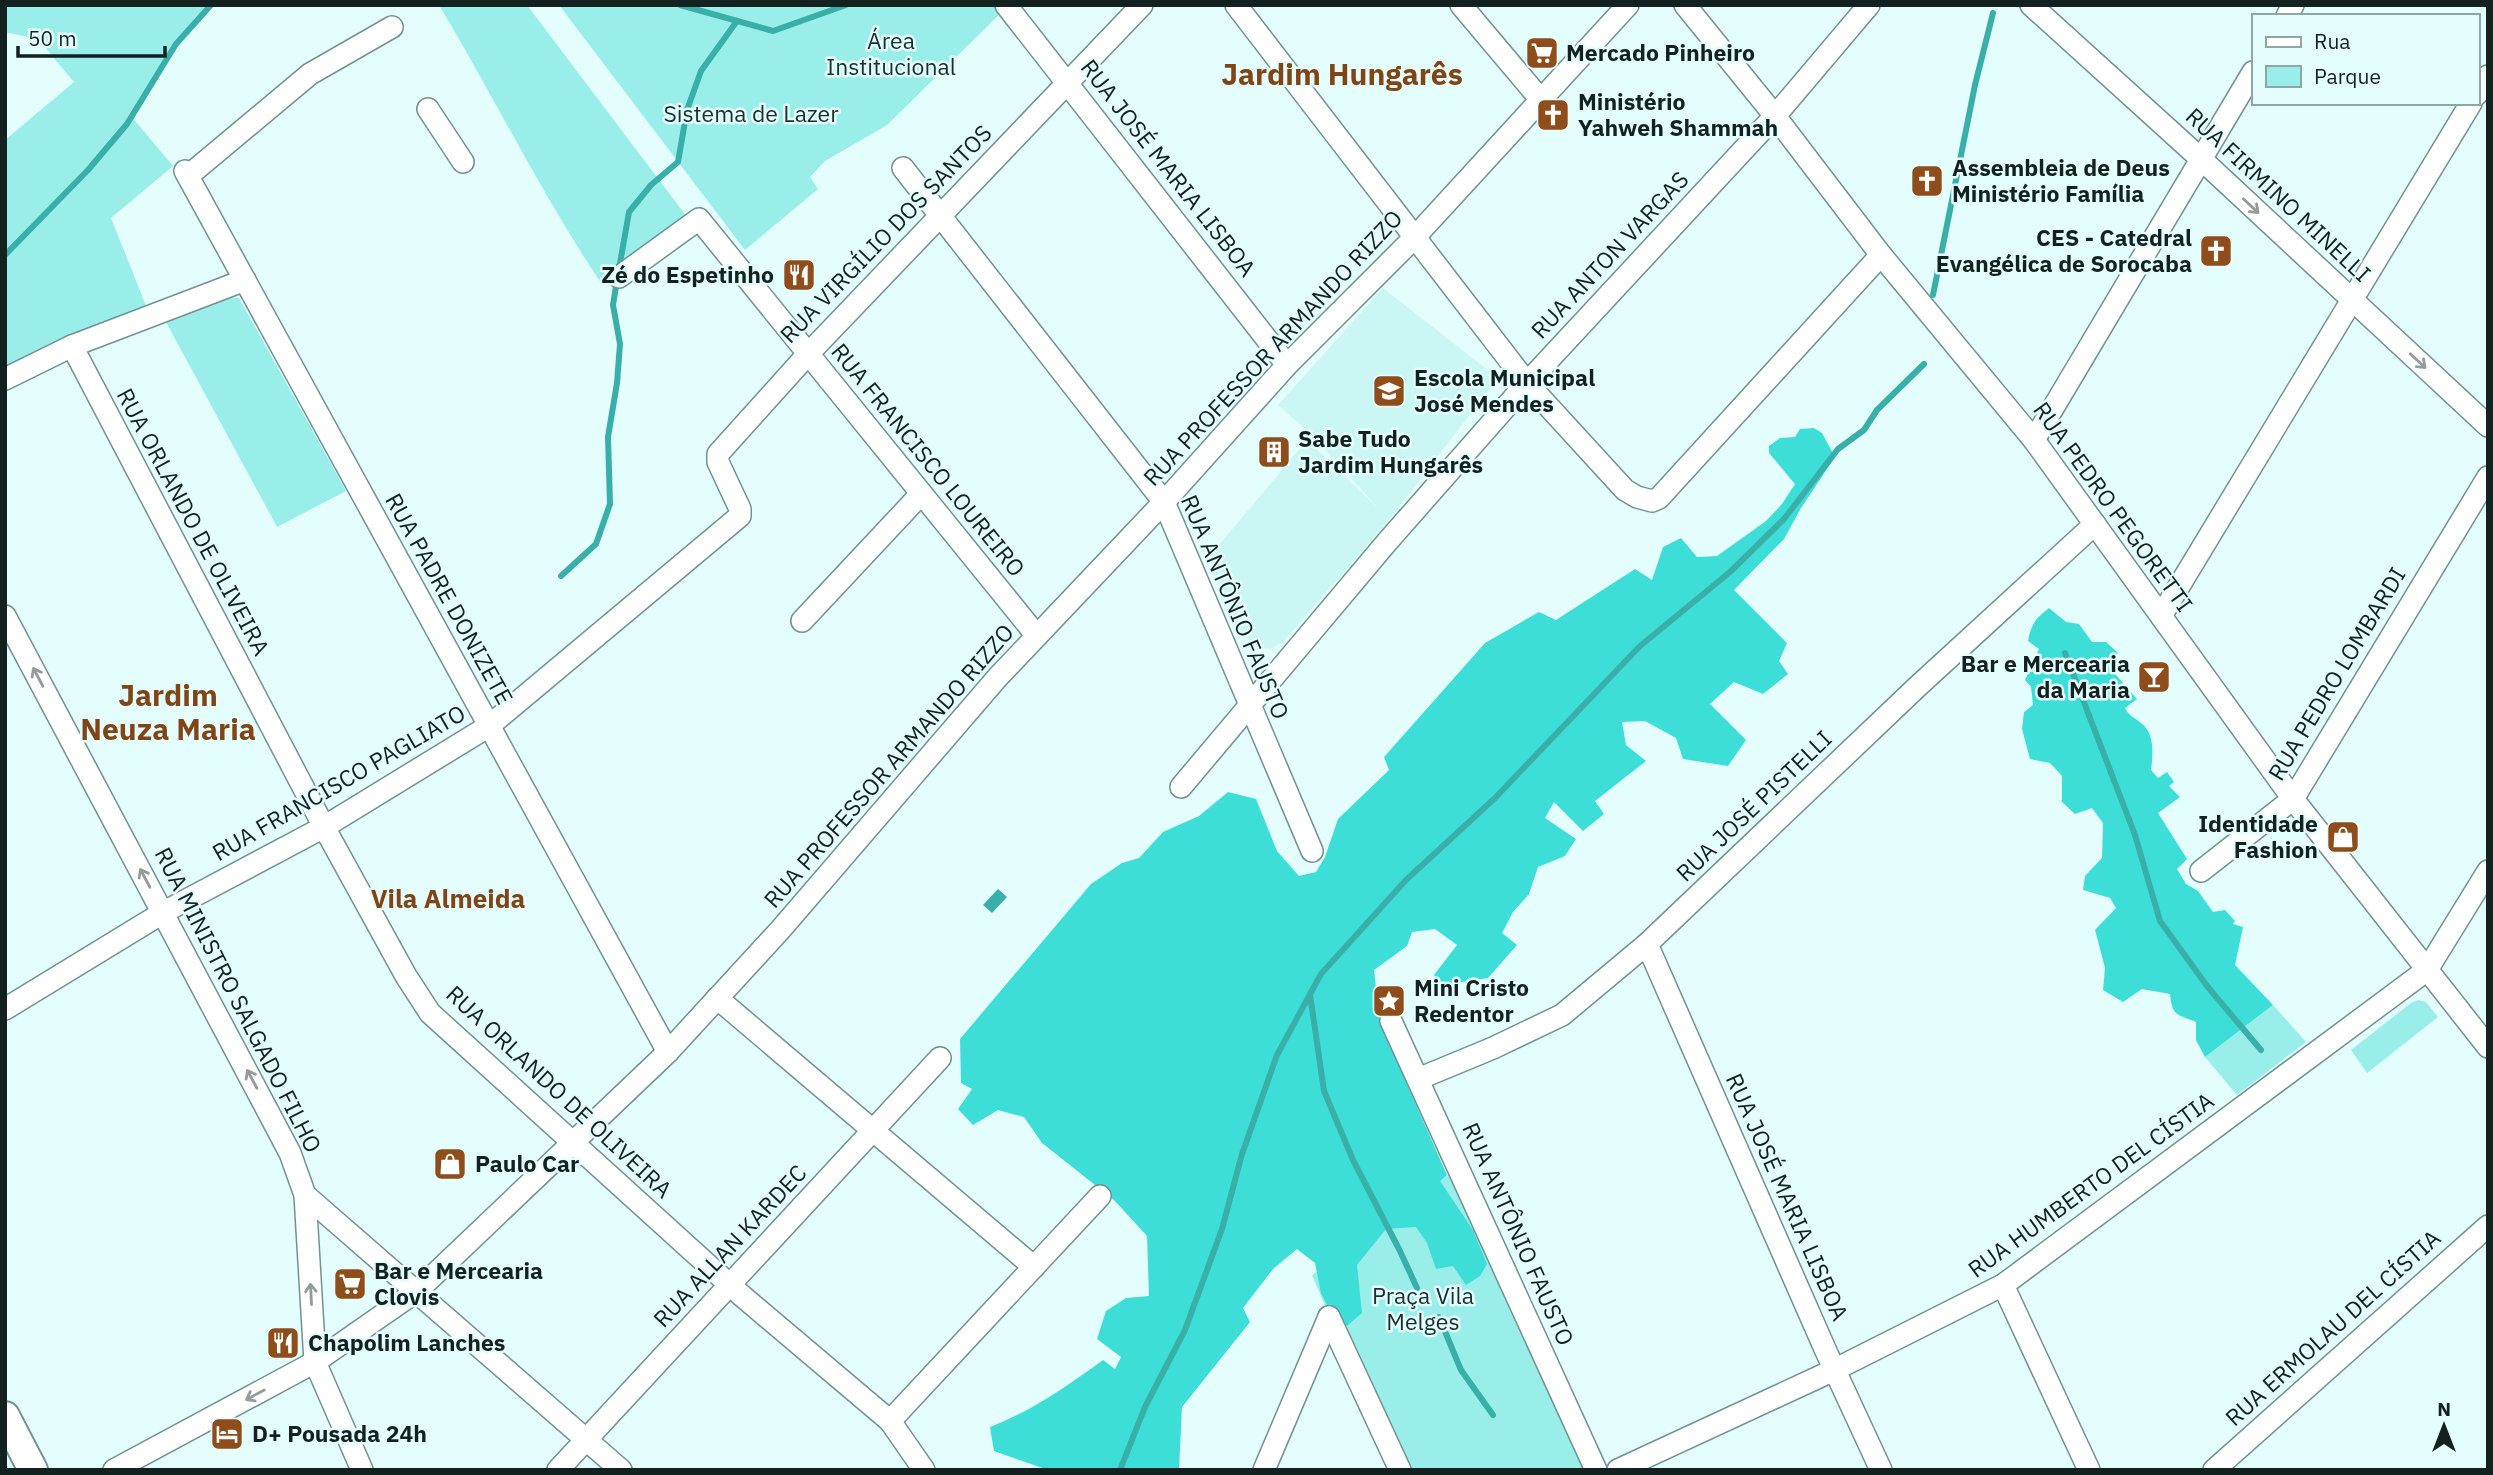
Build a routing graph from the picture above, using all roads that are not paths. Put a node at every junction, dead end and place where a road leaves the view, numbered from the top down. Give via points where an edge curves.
1 (1006, 5) edge
2 (1142, 5) edge
3 (1236, 5) edge
4 (1461, 5) edge
5 (1628, 5) edge
6 (1685, 5) edge
7 (1870, 5) edge
8 (2031, 5) edge
9 (393, 27) dead end
10 (2252, 74) edge
11 (1068, 82) junction
12 (1541, 100) junction
13 (2470, 105) edge
14 (428, 109) dead end
15 (1775, 116) junction
16 (2201, 159) junction
17 (463, 162) dead end
18 (903, 168) dead end
19 (940, 214) junction
20 (1414, 238) junction
21 (1881, 255) junction
22 (619, 277) dead end
23 (245, 280) junction
24 (2352, 300) junction
25 (72, 346) junction
26 (808, 354) junction
27 (1287, 365) junction
28 (5, 379) edge
29 (1527, 383) junction
30 (2488, 426) edge
31 (2034, 440) junction
32 (2488, 477) edge
33 (921, 494) junction
34 (1164, 502) junction
35 (740, 516) joint
36 (2095, 524) junction
37 (5, 616) edge
38 (2161, 616) junction
39 (802, 621) dead end
40 (1037, 636) junction
41 (1250, 706) junction
42 (489, 726) junction
43 (1181, 787) dead end
44 (2294, 799) junction
45 (324, 827) junction
46 (1312, 851) dead end
47 (2201, 871) dead end
48 (2488, 871) edge
49 (164, 912) junction
50 (1647, 944) junction
51 (2427, 970) junction
52 (717, 998) junction
53 (5, 1009) edge
54 (1391, 1021) dead end
55 (2488, 1047) edge
56 (668, 1052) junction
57 (940, 1058) dead end
58 (1418, 1079) junction
59 (873, 1130) junction
60 (573, 1143) junction
61 (305, 1195) junction
62 (1100, 1196) dead end
63 (2488, 1226) edge
64 (1034, 1267) junction
65 (729, 1284) junction
66 (2003, 1285) junction
67 (417, 1291) junction
68 (315, 1362) junction
69 (1834, 1370) junction
70 (5, 1416) edge
71 (890, 1421) junction
72 (586, 1441) junction
73 (33, 1470) edge
74 (114, 1470) edge
75 (362, 1470) edge
76 (558, 1470) edge
77 (621, 1470) edge
78 (924, 1470) edge
79 (1264, 1470) edge
80 (1400, 1470) edge
81 (1596, 1470) edge
82 (1618, 1470) edge
83 (1881, 1470) edge
84 (2090, 1470) edge
85 (2214, 1470) edge

1 - 11 street, RUA JOSÉ MARIA LISBOA
2 - 11 street, RUA VIRGÍLIO DOS SANTOS
3 - 20 street
4 - 12 street
5 - 12 street, RUA PROFESSOR ARMANDO RIZZO
6 - 15 street, RUA PEDRO PEGORETTI
7 - 15 street, RUA ANTON VARGAS
8 - 16 street, RUA FIRMINO MINELLI
9 - 23 street, RUA PADRE DONIZETE via 310,74 186,174
10 - 16 street
11 - 19 street, RUA VIRGÍLIO DOS SANTOS
11 - 27 street, RUA JOSÉ MARIA LISBOA
12 - 20 street, RUA PROFESSOR ARMANDO RIZZO
13 - 24 street
14 - 17 street
15 - 21 street, RUA PEDRO PEGORETTI
15 - 29 street, RUA ANTON VARGAS
16 -> 24 street, RUA FIRMINO MINELLI
16 - 31 street
18 - 19 street, RUA ANTÔNIO FAUSTO
19 - 26 street, RUA VIRGÍLIO DOS SANTOS
19 - 34 street, RUA ANTÔNIO FAUSTO
20 - 27 street, RUA PROFESSOR ARMANDO RIZZO
20 - 29 street
21 - 29 street via 1652,501 1625,490
21 - 31 street, RUA PEDRO PEGORETTI
22 - 26 street, RUA FRANCISCO LOUREIRO via 699,219
23 - 25 street
23 - 42 street, RUA PADRE DONIZETE
24 -> 30 street, RUA FIRMINO MINELLI
24 - 38 street
25 - 28 street
25 - 45 street, RUA ORLANDO DE OLIVEIRA
26 - 33 street, RUA FRANCISCO LOUREIRO
26 - 35 street, RUA VIRGÍLIO DOS SANTOS via 718,454
27 - 34 street, RUA PROFESSOR ARMANDO RIZZO
29 - 41 street
31 - 36 street, RUA PEDRO PEGORETTI
32 - 44 street, RUA PEDRO LOMBARDI
33 - 39 street
33 - 40 street, RUA FRANCISCO LOUREIRO
34 - 40 street, RUA PROFESSOR ARMANDO RIZZO
34 - 41 street, RUA ANTÔNIO FAUSTO
35 - 42 street, RUA FRANCISCO PAGLIATO
36 - 38 street, RUA PEDRO PEGORETTI
36 - 50 street, RUA JOSÉ PISTELLI
49 -> 37 street, RUA MINISTRO SALGADO FILHO
38 - 44 street, RUA PEDRO PEGORETTI
40 - 52 street, RUA PROFESSOR ARMANDO RIZZO
41 - 43 street
41 - 46 street, RUA ANTÔNIO FAUSTO
42 - 45 street, RUA FRANCISCO PAGLIATO
42 - 56 street, RUA PADRE DONIZETE
44 - 47 street, RUA PEDRO LOMBARDI
44 - 51 street, RUA PEDRO PEGORETTI
45 - 49 street, RUA FRANCISCO PAGLIATO
45 - 60 street, RUA ORLANDO DE OLIVEIRA via 430,1013
48 - 51 street, RUA HUMBERTO DEL CÍSTIA
49 - 53 street, RUA FRANCISCO PAGLIATO
61 -> 49 street, RUA MINISTRO SALGADO FILHO via 290,1153
50 - 58 street, RUA JOSÉ PISTELLI via 1562,1015
50 - 69 street, RUA JOSÉ MARIA LISBOA
51 - 55 street, RUA PEDRO PEGORETTI
51 - 66 street, RUA HUMBERTO DEL CÍSTIA
52 - 56 street, RUA PROFESSOR ARMANDO RIZZO
52 - 59 street
54 - 58 street, RUA ANTÔNIO FAUSTO
56 - 60 street, RUA PROFESSOR ARMANDO RIZZO
57 - 59 street, RUA ALLAN KARDEC
58 - 81 street, RUA ANTÔNIO FAUSTO
59 - 64 street
59 - 65 street, RUA ALLAN KARDEC
60 - 65 street, RUA ORLANDO DE OLIVEIRA
60 - 67 street, RUA PROFESSOR ARMANDO RIZZO
61 - 67 street
68 -> 61 street, RUA MINISTRO SALGADO FILHO
62 - 64 street
63 - 85 street, RUA ERMOLAU DEL CÍSTIA
64 - 71 street
65 - 71 street, RUA ORLANDO DE OLIVEIRA
65 - 72 street, RUA ALLAN KARDEC
66 - 69 street, RUA HUMBERTO DEL CÍSTIA
66 - 84 street
67 - 68 street, RUA PROFESSOR ARMANDO RIZZO
67 - 72 street
68 -> 74 street, RUA PROFESSOR ARMANDO RIZZO
68 - 75 street, RUA MINISTRO SALGADO FILHO
69 - 82 street, RUA HUMBERTO DEL CÍSTIA
69 - 83 street, RUA JOSÉ MARIA LISBOA
70 - 73 main road
71 - 78 street, RUA ORLANDO DE OLIVEIRA
72 - 76 street, RUA ALLAN KARDEC
72 - 77 street
79 - 80 street via 1329,1317

